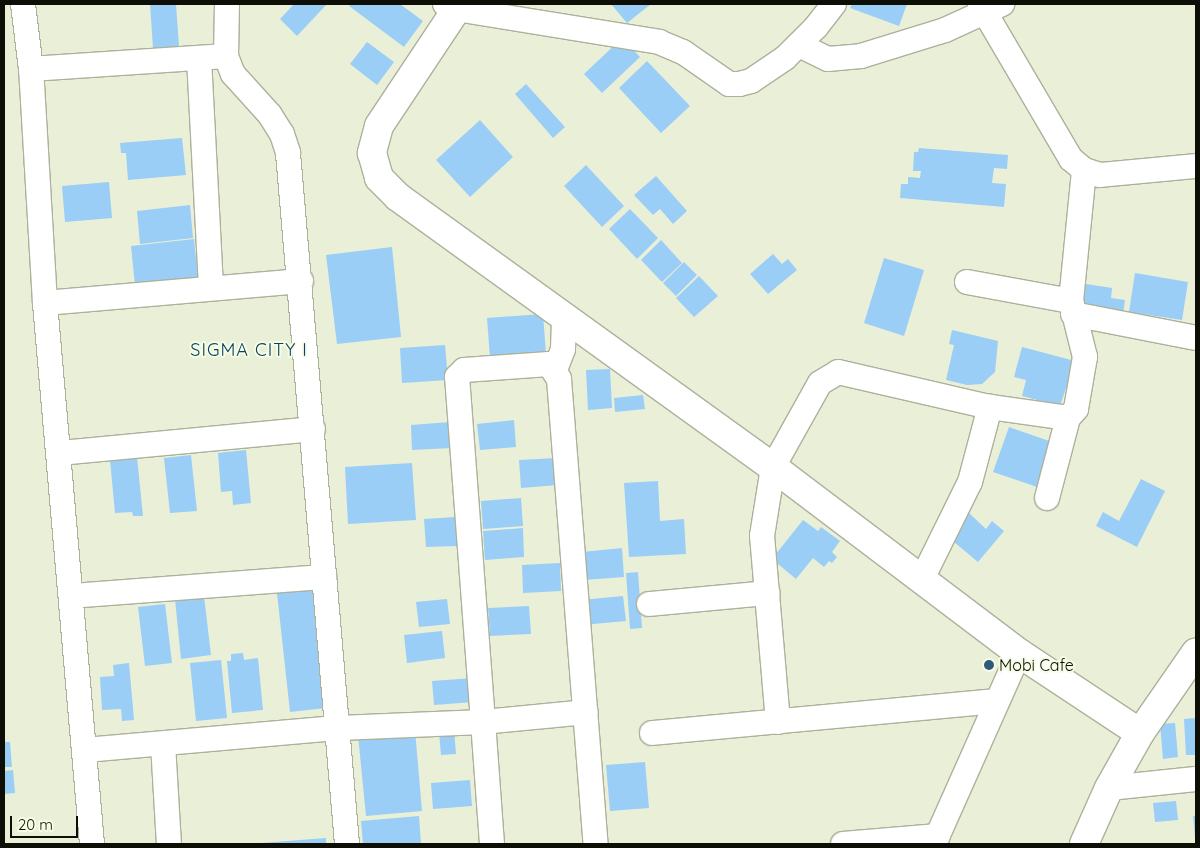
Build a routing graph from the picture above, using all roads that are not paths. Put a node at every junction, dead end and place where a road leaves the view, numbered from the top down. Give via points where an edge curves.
1 (23, 4) edge
2 (227, 4) edge
3 (834, 4) edge
4 (454, 6) edge
5 (988, 7) edge
6 (799, 45) junction
7 (226, 56) junction
8 (199, 58) junction
9 (31, 69) junction
10 (1196, 166) edge
11 (1084, 170) junction
12 (301, 281) junction
13 (967, 282) dead end
14 (211, 288) junction
15 (45, 303) junction
16 (1072, 308) junction
17 (564, 317) junction
18 (1196, 338) edge
19 (555, 370) junction
20 (990, 407) junction
21 (1068, 418) junction
22 (312, 429) junction
23 (60, 453) junction
24 (773, 467) junction
25 (1047, 498) dead end
26 (324, 577) junction
27 (922, 579) junction
28 (767, 593) junction
29 (72, 596) junction
30 (649, 604) dead end
31 (1196, 652) edge
32 (1019, 653) junction
33 (996, 701) junction
34 (586, 712) junction
35 (483, 722) junction
36 (778, 722) junction
37 (340, 728) junction
38 (652, 733) dead end
39 (1140, 733) junction
40 (163, 744) junction
41 (85, 750) junction
42 (1196, 779) edge
43 (1109, 788) junction
44 (936, 840) edge
45 (92, 844) edge
46 (169, 844) edge
47 (347, 844) edge
48 (492, 844) edge
49 (596, 844) edge
50 (843, 844) edge
51 (1084, 844) edge

1 - 9 street
2 - 7 street
3 - 6 street
4 - 6 street via 659,42 683,52 729,84 751,81
4 - 17 street via 379,126 372,153 379,178 398,197
5 - 6 street via 945,30 853,57 828,59
5 - 11 street via 1071,158
7 - 8 street
7 - 12 street via 241,86 270,115 282,134 288,153
8 - 9 street
8 - 14 street
9 - 15 street
10 - 11 street via 1100,175
11 - 16 street
12 - 14 street
12 - 22 street
13 - 16 street
14 - 15 street
15 - 23 street
16 - 18 street
16 - 21 street via 1085,357 1076,409
17 - 19 street via 564,349
17 - 24 street
19 - 34 street
19 - 35 street via 549,364 538,364 464,370 457,377
20 - 21 street
20 - 24 street via 838,372 820,383
20 - 27 street via 970,482
21 - 25 street
22 - 23 street
22 - 26 street
23 - 29 street
24 - 27 street
24 - 28 street via 762,536
26 - 29 street
26 - 37 street
27 - 32 street
28 - 30 street
28 - 36 street
29 - 41 street
31 - 39 street
32 - 33 street
32 - 39 street
33 - 36 street
33 - 44 street
34 - 35 street
34 - 49 street
35 - 37 street
35 - 48 street
36 - 38 street
37 - 40 street
37 - 47 street
39 - 43 street
40 - 41 street
40 - 46 street
41 - 45 street
42 - 43 street
43 - 51 street
44 - 50 street

